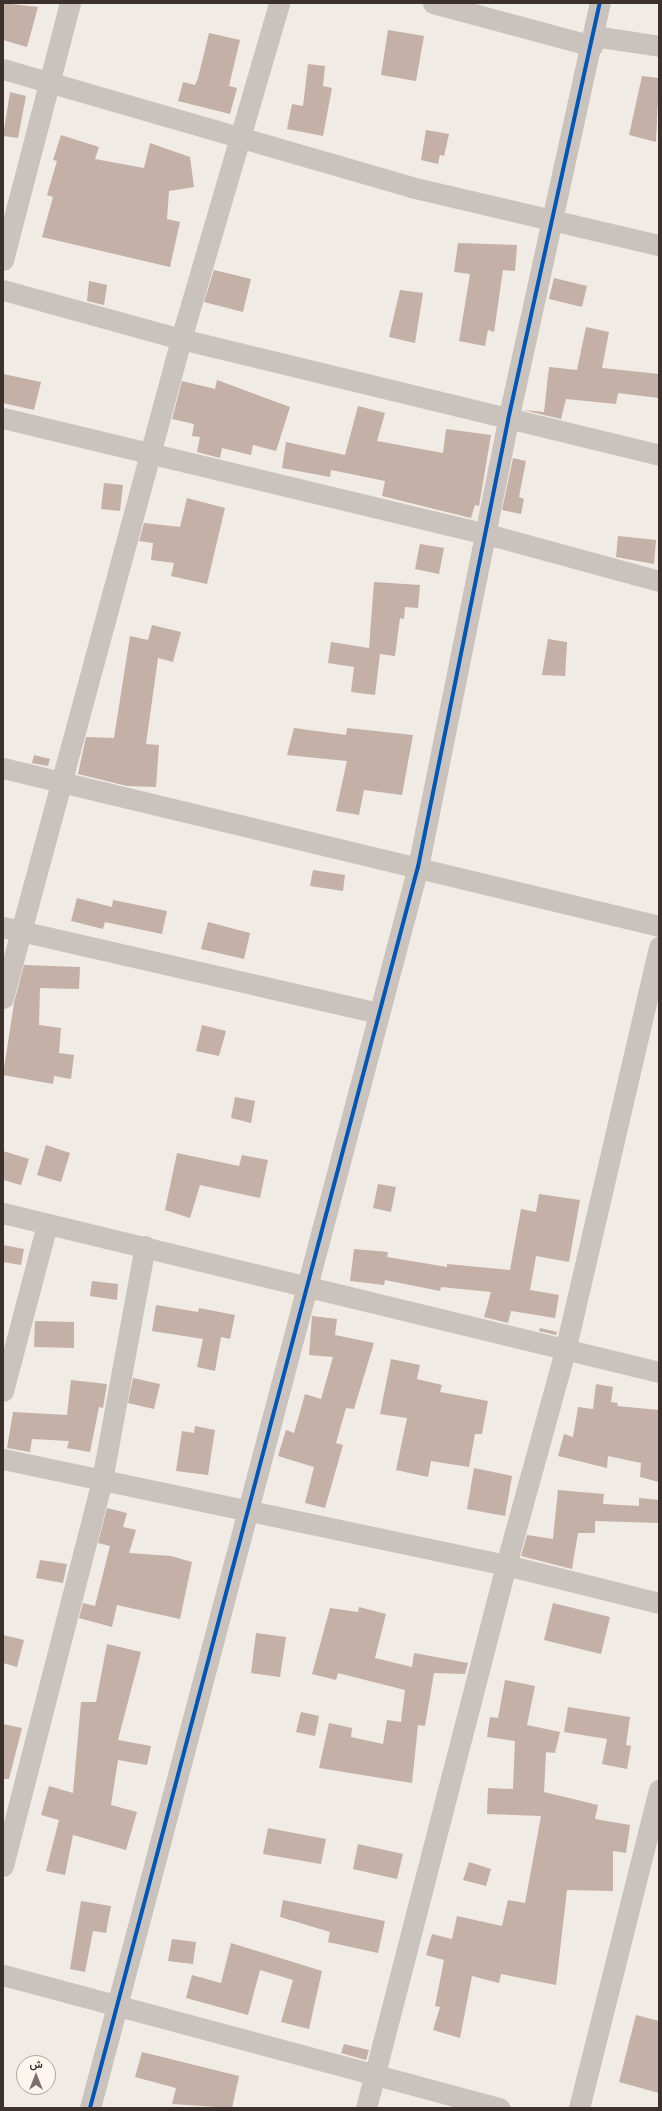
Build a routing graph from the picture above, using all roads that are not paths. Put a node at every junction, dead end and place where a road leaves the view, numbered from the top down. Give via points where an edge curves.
1 (70, 3) edge
2 (279, 3) edge
3 (433, 3) edge
4 (600, 3) edge
5 (593, 41) junction
6 (659, 46) edge
7 (3, 69) edge
8 (49, 83) junction
9 (239, 137) junction
10 (554, 222) junction
11 (659, 245) edge
12 (3, 260) edge
13 (3, 290) edge
14 (181, 339) junction
15 (3, 418) edge
16 (508, 420) junction
17 (151, 451) junction
18 (659, 456) edge
19 (487, 534) junction
20 (659, 581) edge
21 (3, 768) edge
22 (62, 779) junction
23 (418, 867) junction
24 (659, 926) edge
25 (13, 929) edge
26 (659, 947) edge
27 (3, 998) edge
28 (377, 1013) junction
29 (3, 1213) edge
30 (47, 1224) junction
31 (145, 1246) junction
32 (310, 1286) junction
33 (565, 1351) junction
34 (659, 1372) edge
35 (3, 1392) edge
36 (3, 1459) edge
37 (102, 1480) junction
38 (250, 1513) junction
39 (506, 1566) junction
40 (659, 1603) edge
41 (659, 1790) edge
42 (3, 1866) edge
43 (3, 1975) edge
44 (115, 2005) junction
45 (374, 2073) junction
46 (90, 2108) edge
47 (366, 2108) edge
48 (499, 2108) edge
49 (579, 2108) edge

1 - 8 street
2 - 9 street
3 - 5 street
4 - 5 street
5 - 6 street
5 - 10 street
7 - 8 street
8 - 9 street
8 - 12 street
9 - 10 street via 411,186
9 - 14 street
10 - 11 street
10 - 16 street
13 - 14 street
14 - 16 street
14 - 17 street
15 - 17 street
16 - 18 street
16 - 19 street
17 - 19 street
17 - 22 street
19 - 20 street
19 - 23 street
21 - 22 street
22 - 23 street
22 - 25 street
23 - 24 street
23 - 28 street
25 - 27 street
25 - 28 street
26 - 33 street
28 - 32 street
29 - 30 street
30 - 31 street
30 - 35 street
31 - 32 street
31 - 37 street
32 - 33 street
32 - 38 street
33 - 34 street
33 - 39 street
36 - 37 street
37 - 38 street
37 - 42 street
38 - 39 street
38 - 44 street
39 - 40 street
39 - 45 street
41 - 49 street
43 - 44 street
44 - 45 street
44 - 46 street
45 - 47 street
45 - 48 street

